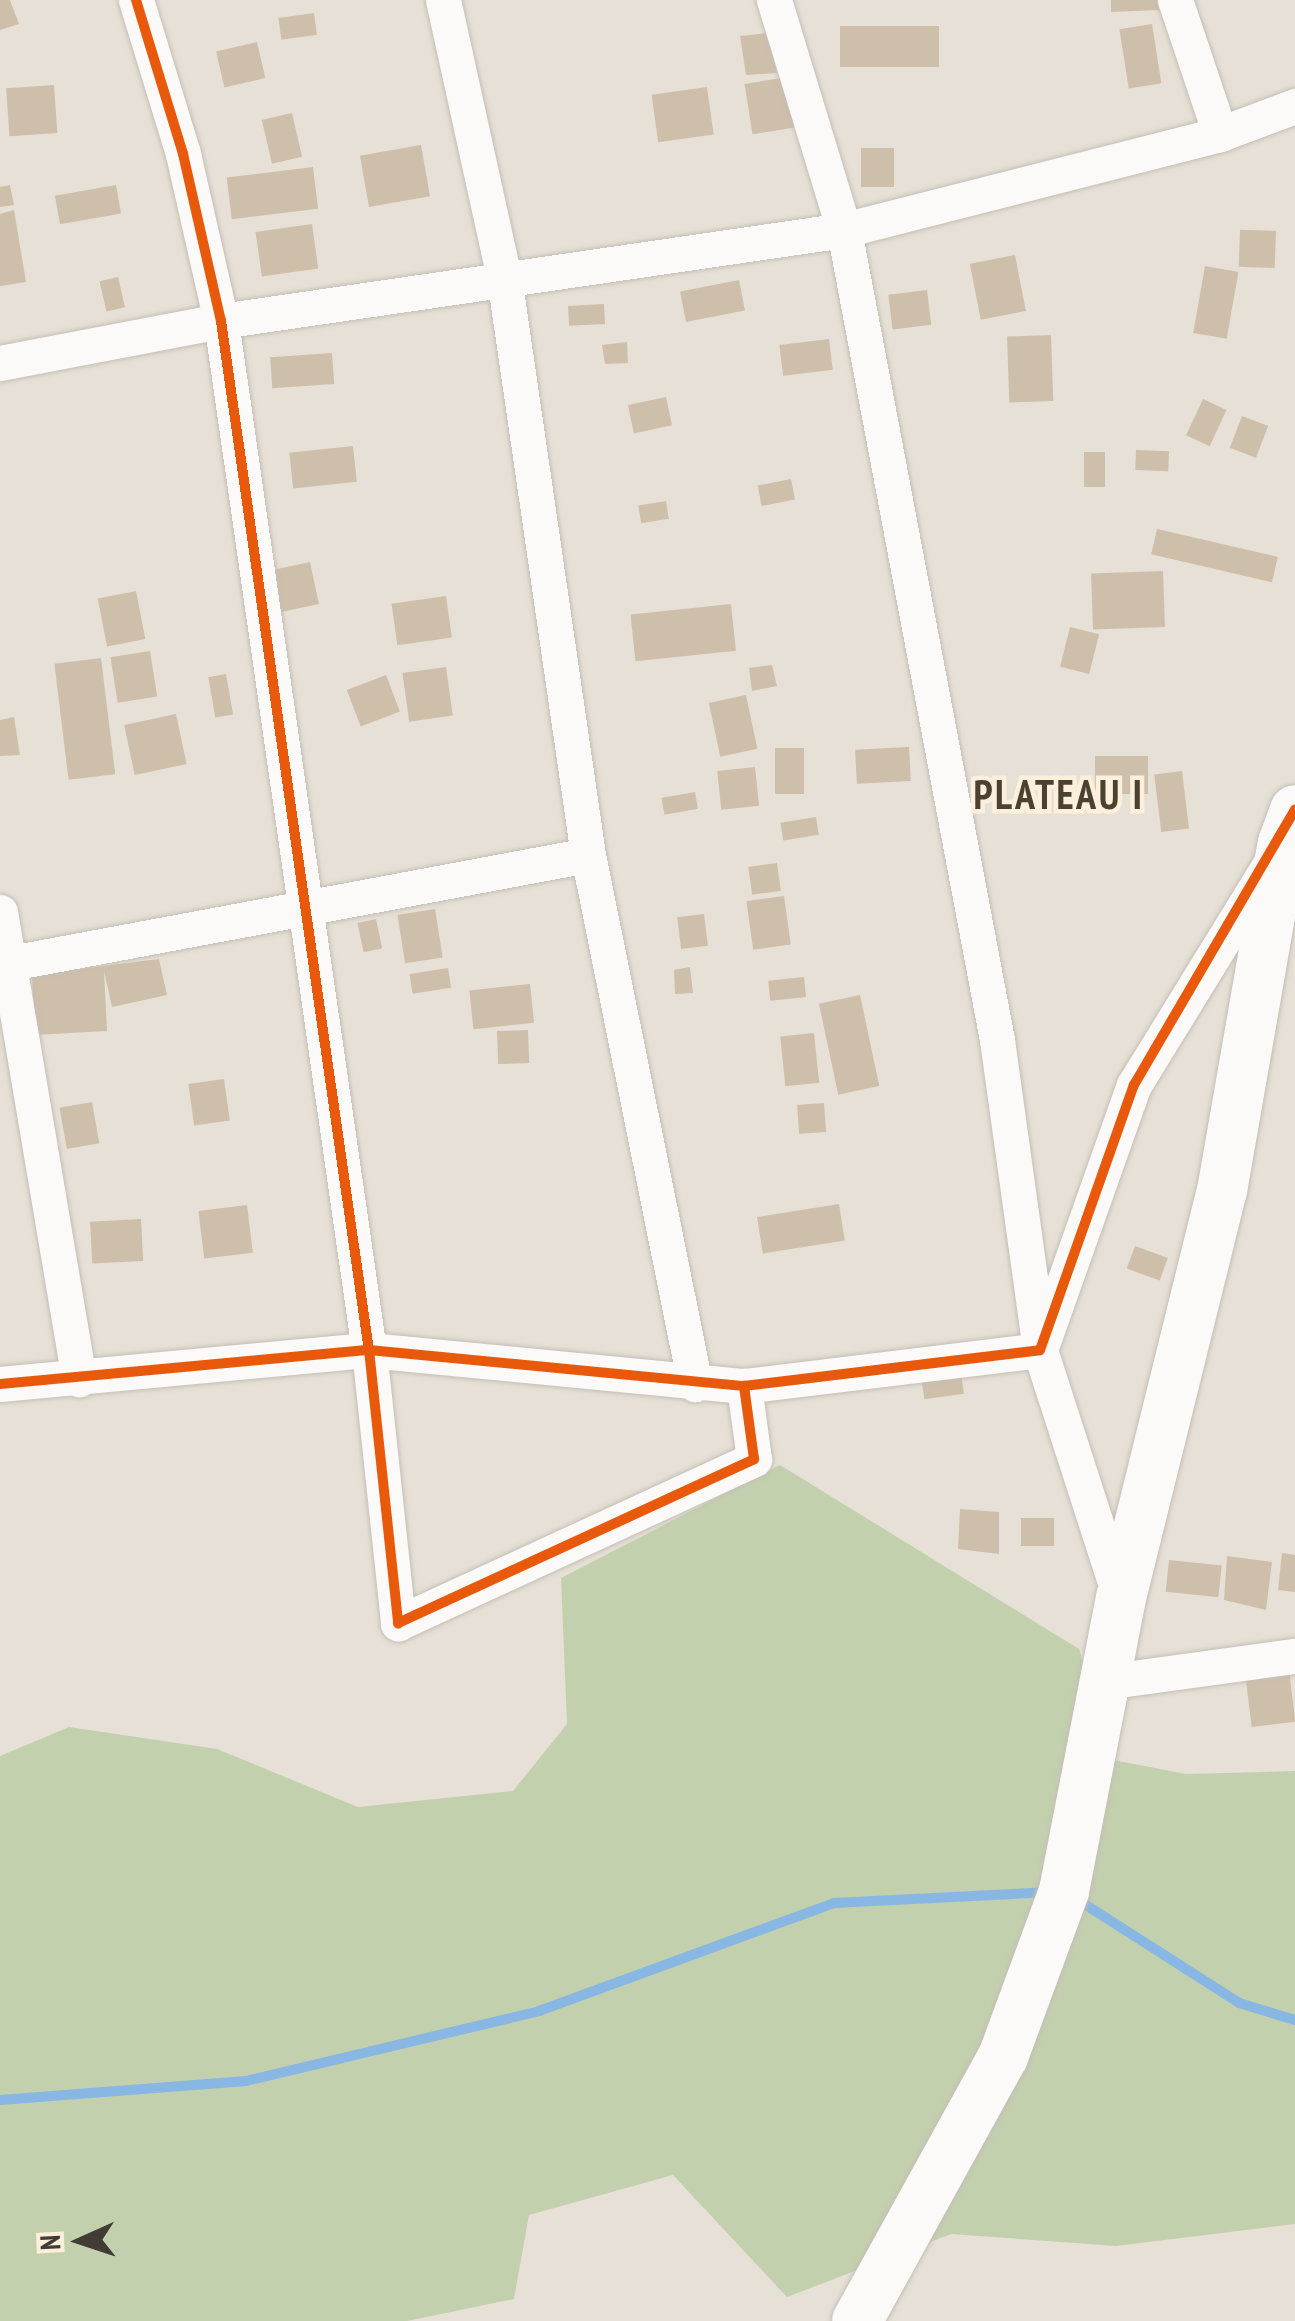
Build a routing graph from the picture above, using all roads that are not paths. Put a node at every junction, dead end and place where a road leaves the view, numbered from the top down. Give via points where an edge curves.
1 (136, 0) edge
2 (443, 0) edge
3 (774, 0) edge
4 (1175, 0) edge
5 (1295, 106) edge
6 (1220, 134) junction
7 (844, 230) junction
8 (504, 277) junction
9 (221, 321) junction
10 (0, 363) edge
11 (1289, 827) edge
12 (588, 855) junction
13 (306, 903) junction
14 (0, 912) edge
15 (4, 964) edge
16 (369, 1350) junction
17 (1040, 1350) junction
18 (79, 1379) junction
19 (0, 1384) edge
20 (695, 1384) junction
21 (744, 1386) junction
22 (1121, 1598) junction
23 (1295, 1656) edge
24 (1104, 1682) junction
25 (857, 2321) edge

1 - 9 street via 183,154
2 - 8 street
3 - 7 street
4 - 6 street
5 - 6 street
6 - 7 street
7 - 8 street
7 - 17 street via 997,1040
8 - 9 street
8 - 12 street
9 - 10 street
9 - 13 street
11 - 17 street via 1134,1085
11 - 22 street via 1222,1191
12 - 13 street
12 - 20 street
13 - 15 street
13 - 16 street
14 - 15 street
15 - 18 street
16 - 18 street
16 - 20 street
16 - 21 street via 398,1624 754,1459
17 - 21 street
17 - 22 street
18 - 19 street
20 - 21 street
22 - 24 street
23 - 24 street
24 - 25 street via 1064,1891 1003,2057

